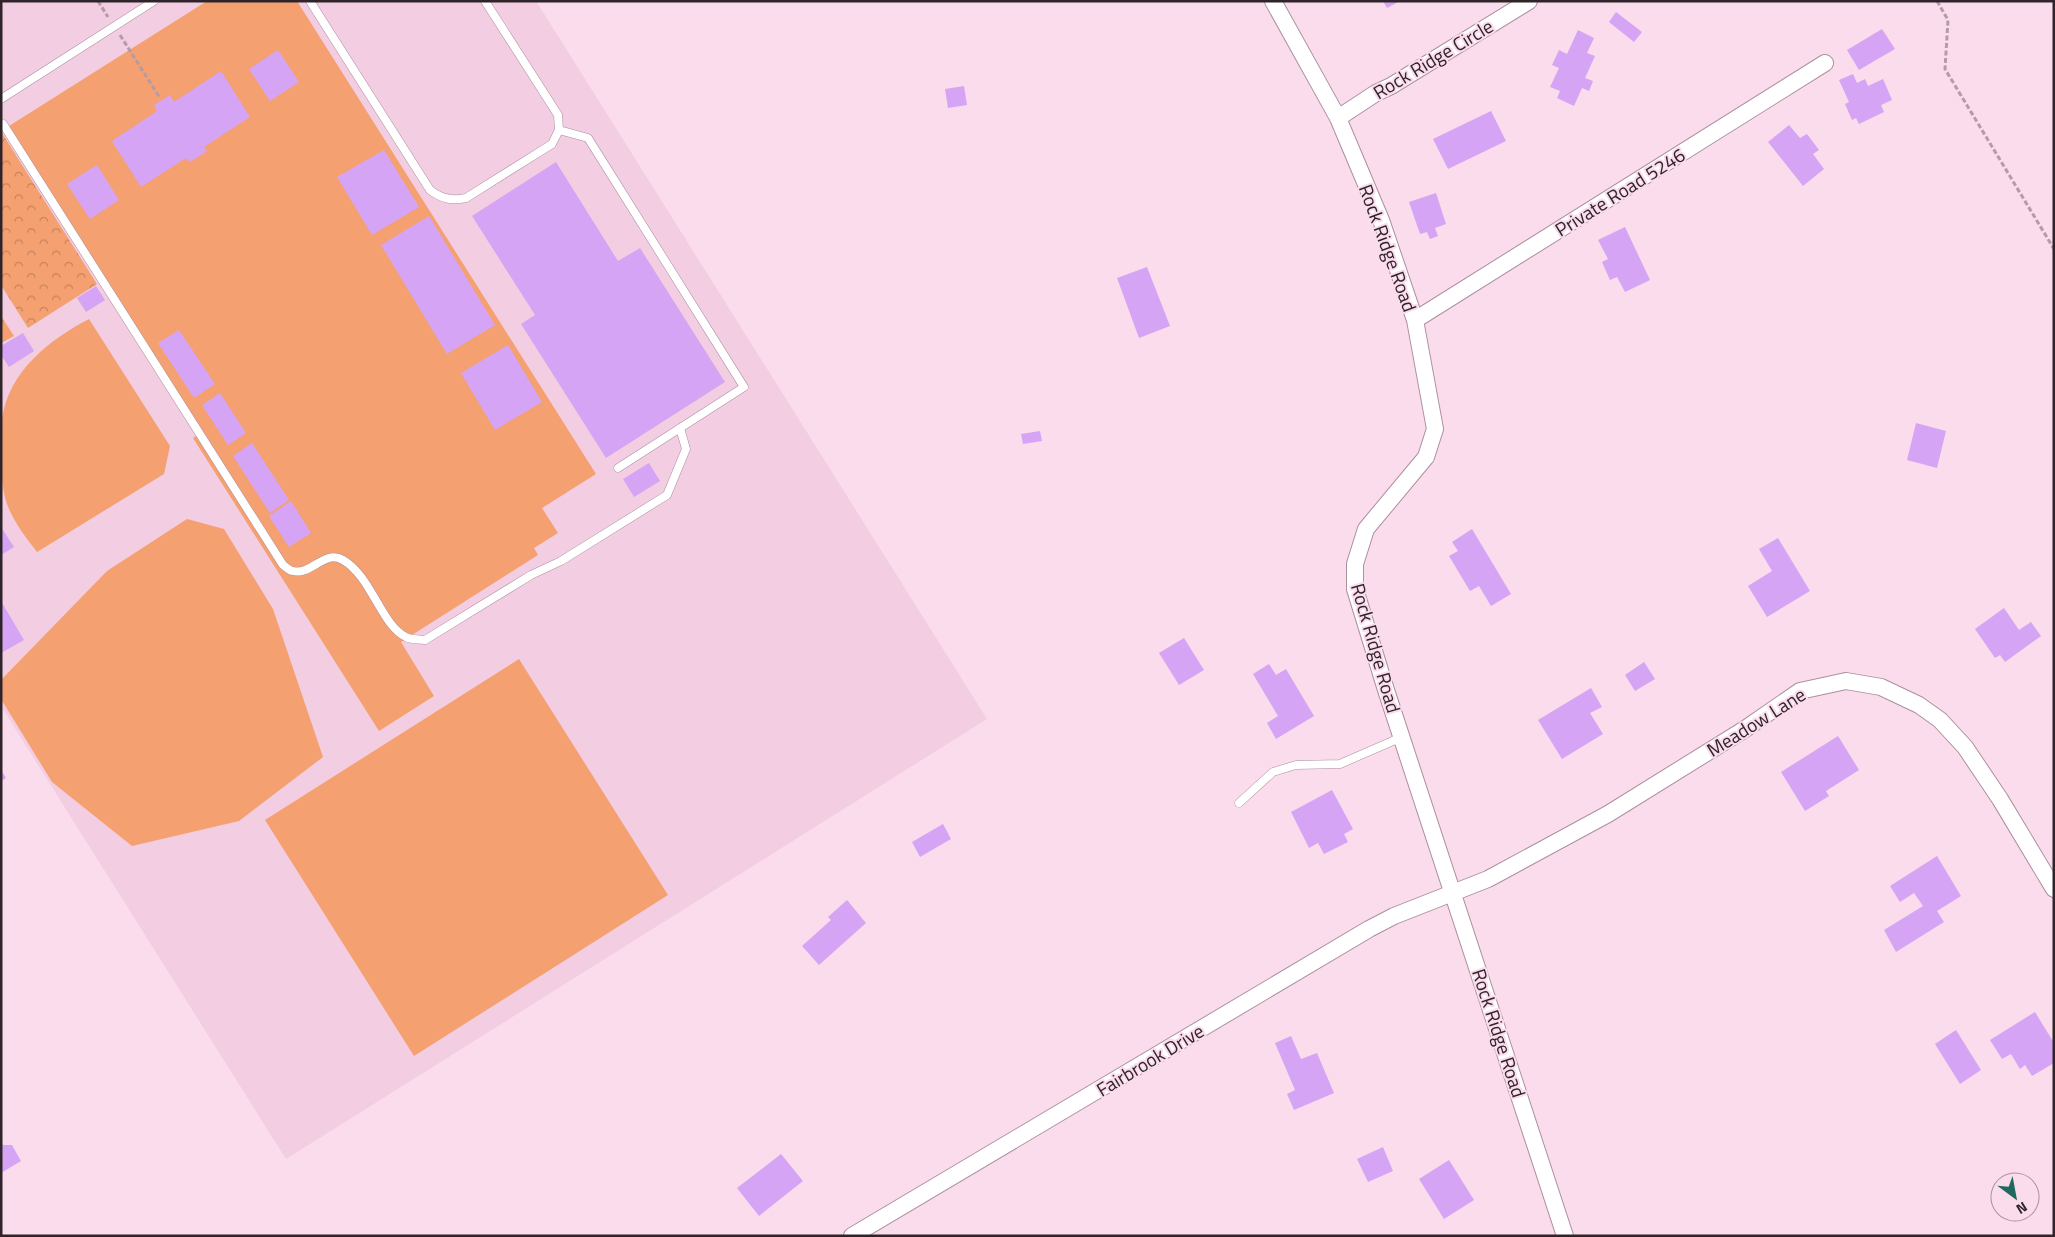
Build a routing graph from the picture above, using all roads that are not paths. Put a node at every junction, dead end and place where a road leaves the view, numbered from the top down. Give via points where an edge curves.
1 (154, 1) edge
2 (310, 1) edge
3 (485, 1) edge
4 (1273, 1) edge
5 (1529, 1) edge
6 (1825, 63) dead end
7 (1, 99) edge
8 (1338, 118) junction
9 (3, 124) dead end
10 (559, 130) junction
11 (1415, 320) junction
12 (680, 428) junction
13 (618, 468) dead end
14 (1402, 737) junction
15 (1239, 803) dead end
16 (2054, 889) edge
17 (1453, 894) junction
18 (852, 1236) edge
19 (1565, 1236) edge

1 - 7 lane
2 - 10 lane via 430,190 438,196 456,200 466,198 552,144
3 - 10 lane via 558,115
4 - 8 street, Rock Ridge Road
5 - 8 street, Rock Ridge Circle
6 - 11 street, Private Road 5246
8 - 11 street, Rock Ridge Road via 1381,220
9 - 12 lane via 283,565 293,571 304,570 325,558 342,559 359,572 397,631 407,638 425,640 531,575 561,562 668,495 686,449
10 - 12 lane via 588,138 744,387
11 - 14 street, Rock Ridge Road via 1435,429 1426,457 1366,528 1355,564 1356,590
12 - 13 lane
14 - 15 lane via 1340,764 1296,765 1273,772
14 - 17 street, Rock Ridge Road
16 - 17 street, Meadow Lane via 1965,747 1940,720 1919,704 1881,687 1846,681 1800,692 1608,814 1488,879
17 - 18 street, Fairbrook Drive via 1368,929
17 - 19 street, Rock Ridge Road

